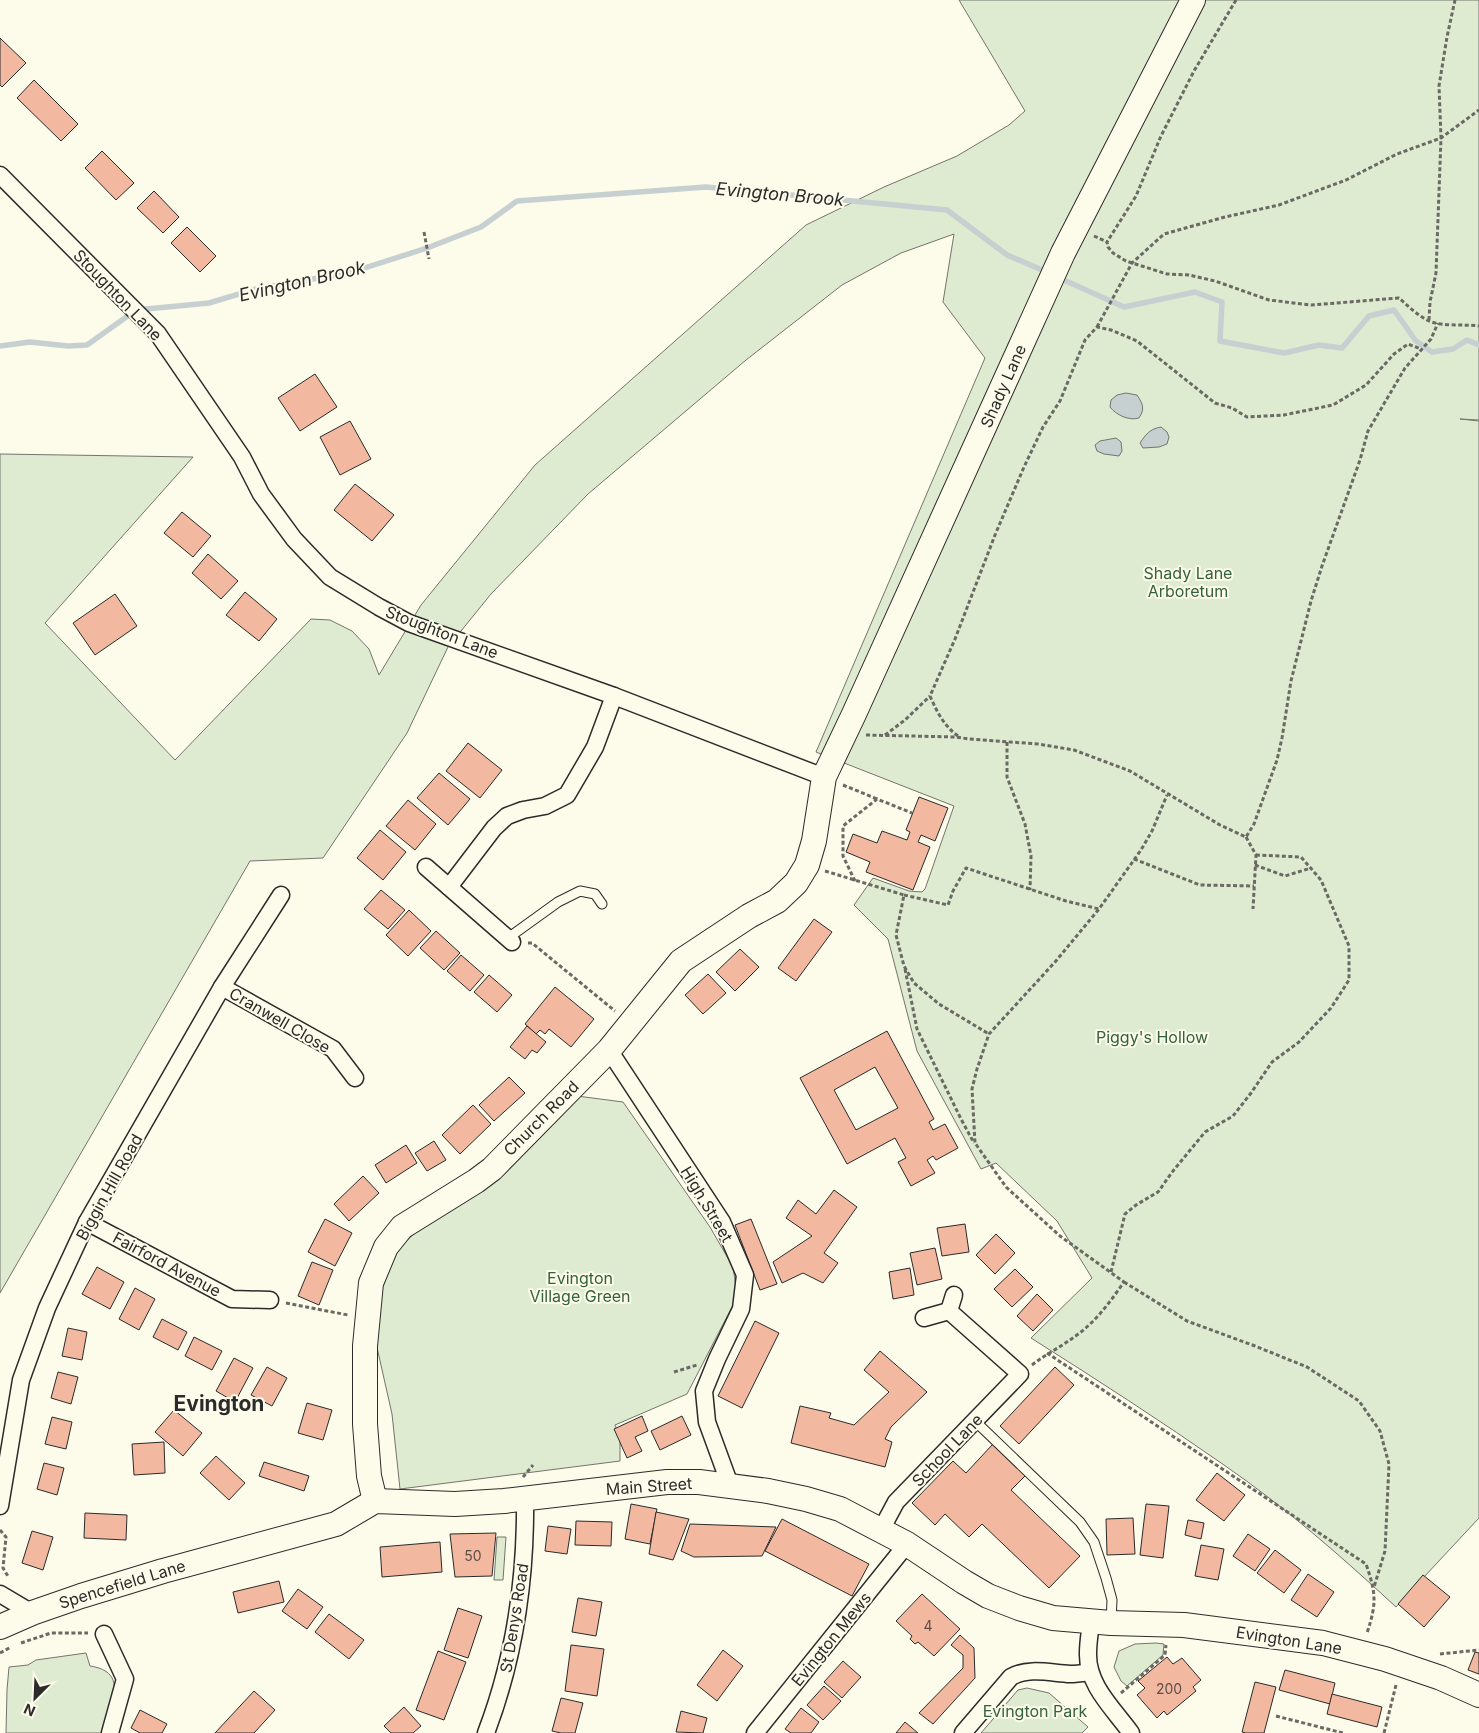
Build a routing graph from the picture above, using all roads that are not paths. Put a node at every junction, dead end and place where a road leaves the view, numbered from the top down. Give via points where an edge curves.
1 (1193, 0) edge
2 (0, 175) edge
3 (614, 696) junction
4 (824, 777) junction
5 (426, 867) dead end
6 (449, 887) junction
7 (281, 895) dead end
8 (602, 904) dead end
9 (510, 940) joint
10 (222, 987) junction
11 (609, 1050) junction
12 (355, 1078) dead end
13 (87, 1222) junction
14 (954, 1295) dead end
15 (270, 1300) road end
16 (949, 1311) junction
17 (924, 1318) dead end
18 (976, 1421) junction
19 (730, 1485) junction
20 (524, 1499) junction
21 (375, 1501) junction
22 (0, 1506) edge
23 (881, 1530) junction
24 (907, 1544) junction
25 (0, 1594) edge
26 (32, 1613) junction
27 (1101, 1622) junction
28 (0, 1627) edge
29 (104, 1634) road end
30 (1090, 1672) junction
31 (1479, 1695) edge
32 (110, 1733) edge
33 (486, 1733) edge
34 (755, 1733) edge
35 (963, 1733) edge
36 (1131, 1733) edge

1 - 4 street, Shady Lane via 1064,253
2 - 3 street, Stoughton Lane via 158,334 242,458 261,494 294,539 330,577 409,623
3 - 4 street, Stoughton Lane
3 - 6 street via 594,747 567,795 545,806 507,816
4 - 11 street, Church Road via 814,841 807,865 796,883 777,900 681,961
5 - 6 street
6 - 9 street
7 - 10 street, Biggin Hill Road
8 - 9 lane via 595,894 580,891 558,902
10 - 12 street, Cranwell Close via 332,1049
10 - 13 street, Biggin Hill Road
11 - 19 street, High Street via 722,1222 745,1275 741,1309 704,1391 707,1422
11 - 21 street, Church Road via 492,1169 402,1227 386,1247 371,1283 365,1346 365,1424 369,1476
13 - 15 street, Fairford Avenue via 232,1299
13 - 22 street, Biggin Hill Road via 46,1308 21,1380
14 - 16 street
16 - 17 street
16 - 18 street, School Lane via 1020,1374
18 - 23 street, School Lane via 896,1502
18 - 27 lane via 1080,1522 1094,1542 1112,1600
19 - 20 street, Main Street via 667,1482
19 - 23 street, Main Street via 806,1499 840,1509
20 - 21 street, Main Street via 455,1504
20 - 33 street, St Denys Road via 520,1600 500,1695
21 - 26 street, Spencefield Lane via 336,1524 81,1596
23 - 24 street, Main Street
24 - 27 street, Main Street via 988,1596 1053,1618
24 - 34 street, Evington Mews
25 - 26 street
26 - 28 street, Spencefield Lane
27 - 30 street via 1088,1653
27 - 31 street, Evington Lane via 1194,1626 1323,1643 1385,1659
29 - 32 street via 125,1679
30 - 35 street via 1020,1673 1011,1678
30 - 36 street via 1099,1691

